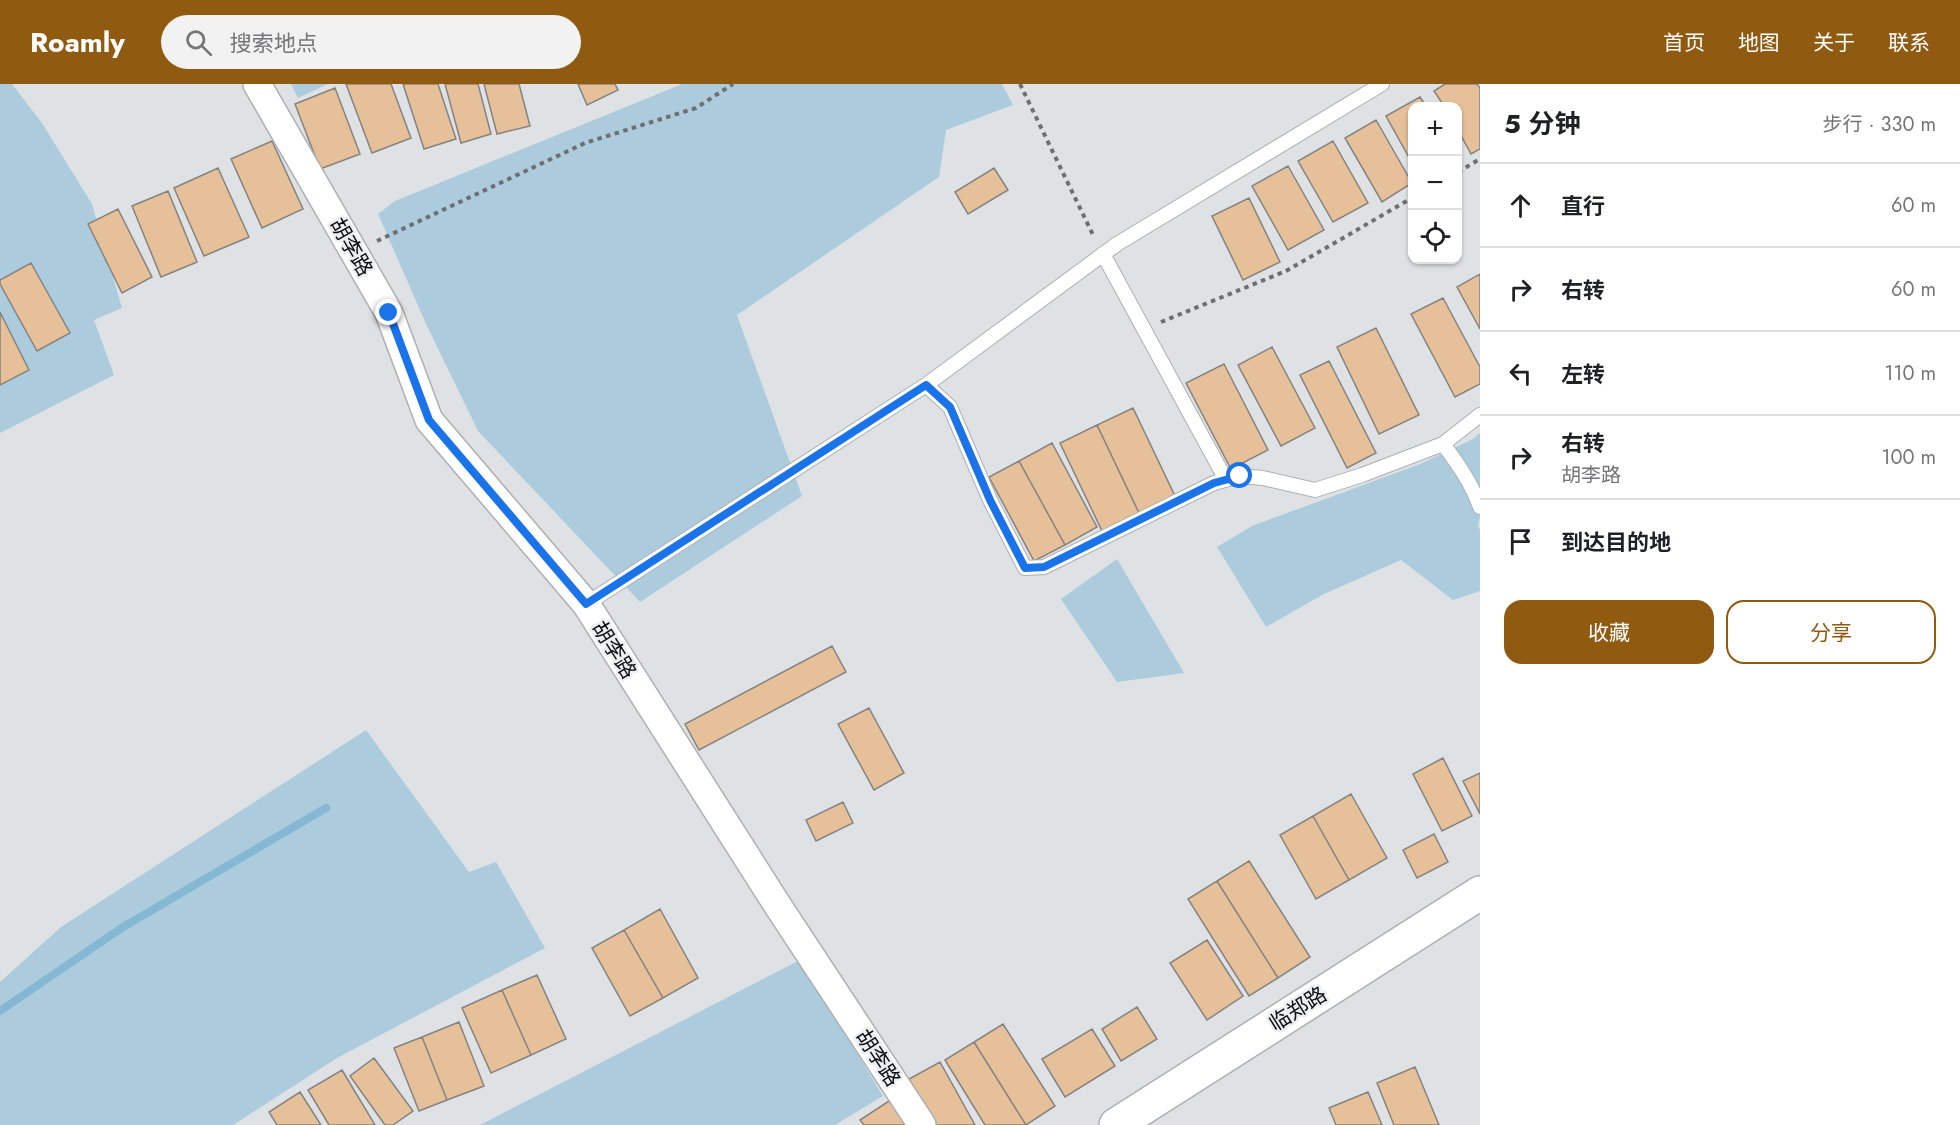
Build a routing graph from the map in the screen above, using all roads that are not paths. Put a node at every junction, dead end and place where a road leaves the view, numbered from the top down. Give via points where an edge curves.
1 (257, 84) edge
2 (1382, 84) edge
3 (1103, 254) junction
4 (926, 385) junction
5 (1480, 416) edge
6 (1443, 444) junction
7 (1226, 480) junction
8 (1480, 507) edge
9 (586, 604) junction
10 (1480, 893) edge
11 (922, 1125) edge
12 (1116, 1125) edge

1 - 9 street, 胡李路 via 389,313 429,420
2 - 3 lane
3 - 4 lane
3 - 7 lane
4 - 7 lane via 950,407 990,500 1025,568 1044,567
4 - 9 lane
5 - 6 lane
6 - 7 lane via 1315,490 1263,478 1240,476
6 - 8 lane
9 - 11 street, 胡李路
10 - 12 main road, 临郑路

